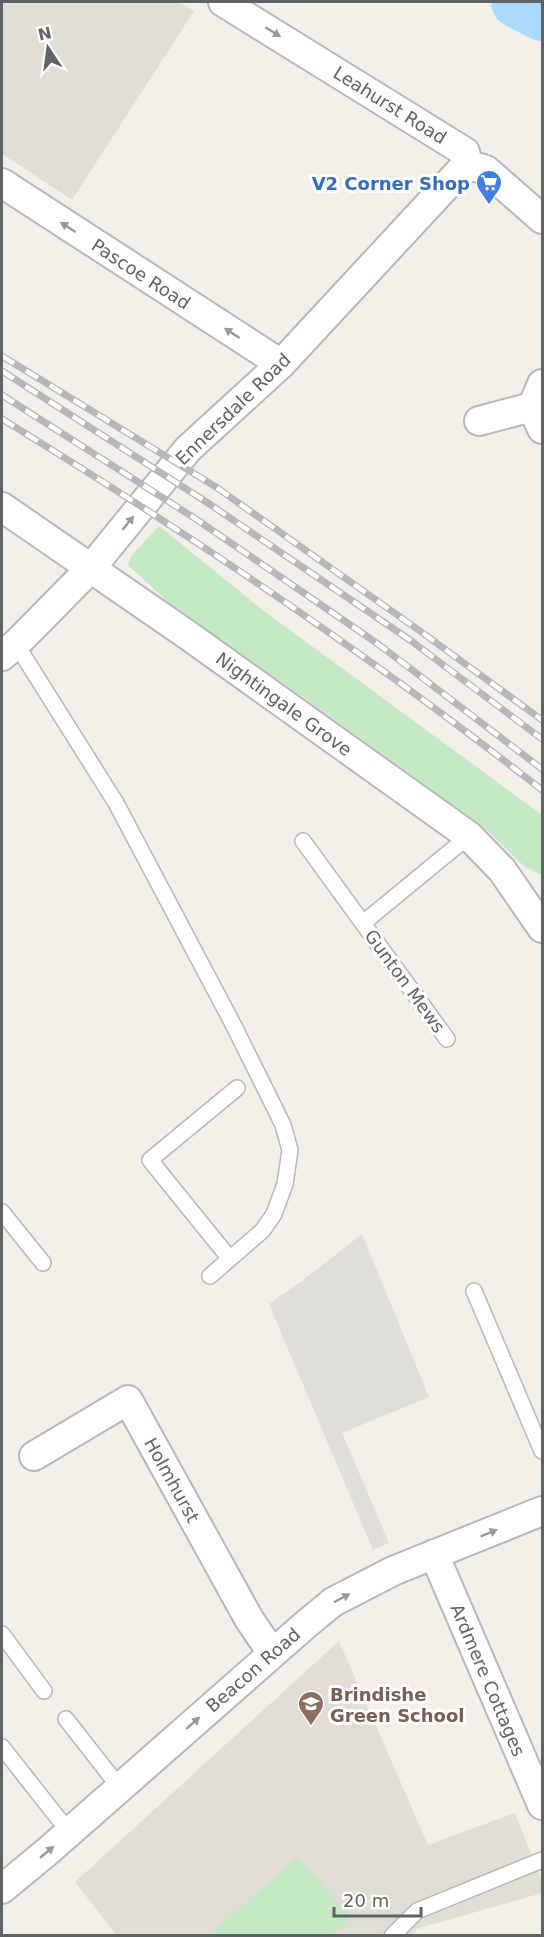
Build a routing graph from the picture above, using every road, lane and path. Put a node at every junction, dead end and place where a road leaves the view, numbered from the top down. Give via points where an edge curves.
1 (223, 2) edge
2 (469, 167) junction
3 (2, 183) edge
4 (543, 219) edge
5 (281, 364) junction
6 (539, 407) edge
7 (478, 422) dead end
8 (2, 507) edge
9 (91, 568) junction
10 (9, 650) edge
11 (470, 837) junction
12 (303, 841) dead end
13 (363, 923) junction
14 (543, 928) edge
15 (447, 1039) dead end
16 (237, 1088) dead end
17 (2, 1212) edge
18 (230, 1259) junction
19 (43, 1263) dead end
20 (210, 1276) dead end
21 (474, 1291) dead end
22 (543, 1451) edge
23 (34, 1456) dead end
24 (543, 1511) edge
25 (434, 1554) junction
26 (4, 1642) edge
27 (272, 1653) junction
28 (44, 1691) dead end
29 (66, 1719) dead end
30 (2, 1747) edge
31 (120, 1788) junction
32 (540, 1794) edge
33 (69, 1832) junction
34 (543, 1860) edge
35 (2, 1889) edge
36 (392, 1935) edge

1 -> 2 street, Leahurst Road via 465,152
2 - 4 street via 486,170
2 - 5 street, Ennersdale Road via 461,170
5 -> 3 street, Pascoe Road
9 -> 5 street, Ennersdale Road via 188,449
6 - 7 street
8 - 9 street, Nightingale Grove
9 - 10 street, Ennersdale Road
9 - 11 street, Nightingale Grove
10 - 18 lane via 116,802 283,1125 290,1150 285,1184 274,1214 263,1230
11 - 13 lane, Gunton Mews
11 - 14 street, Nightingale Grove via 502,870
12 - 13 lane, Gunton Mews
13 - 15 lane, Gunton Mews
16 - 18 lane via 150,1160
17 - 19 lane
18 - 20 lane
21 - 22 lane
23 - 27 street, Holmhurst via 128,1400 249,1619
25 -> 24 street, Beacon Road
27 -> 25 street, Beacon Road via 333,1602
25 - 32 street, Ardmere Cottages
26 - 28 lane
31 -> 27 street, Beacon Road
29 - 31 lane
30 - 33 lane
31 - 33 street, Beacon Road
35 -> 33 street, Beacon Road
34 - 36 lane via 417,1911

